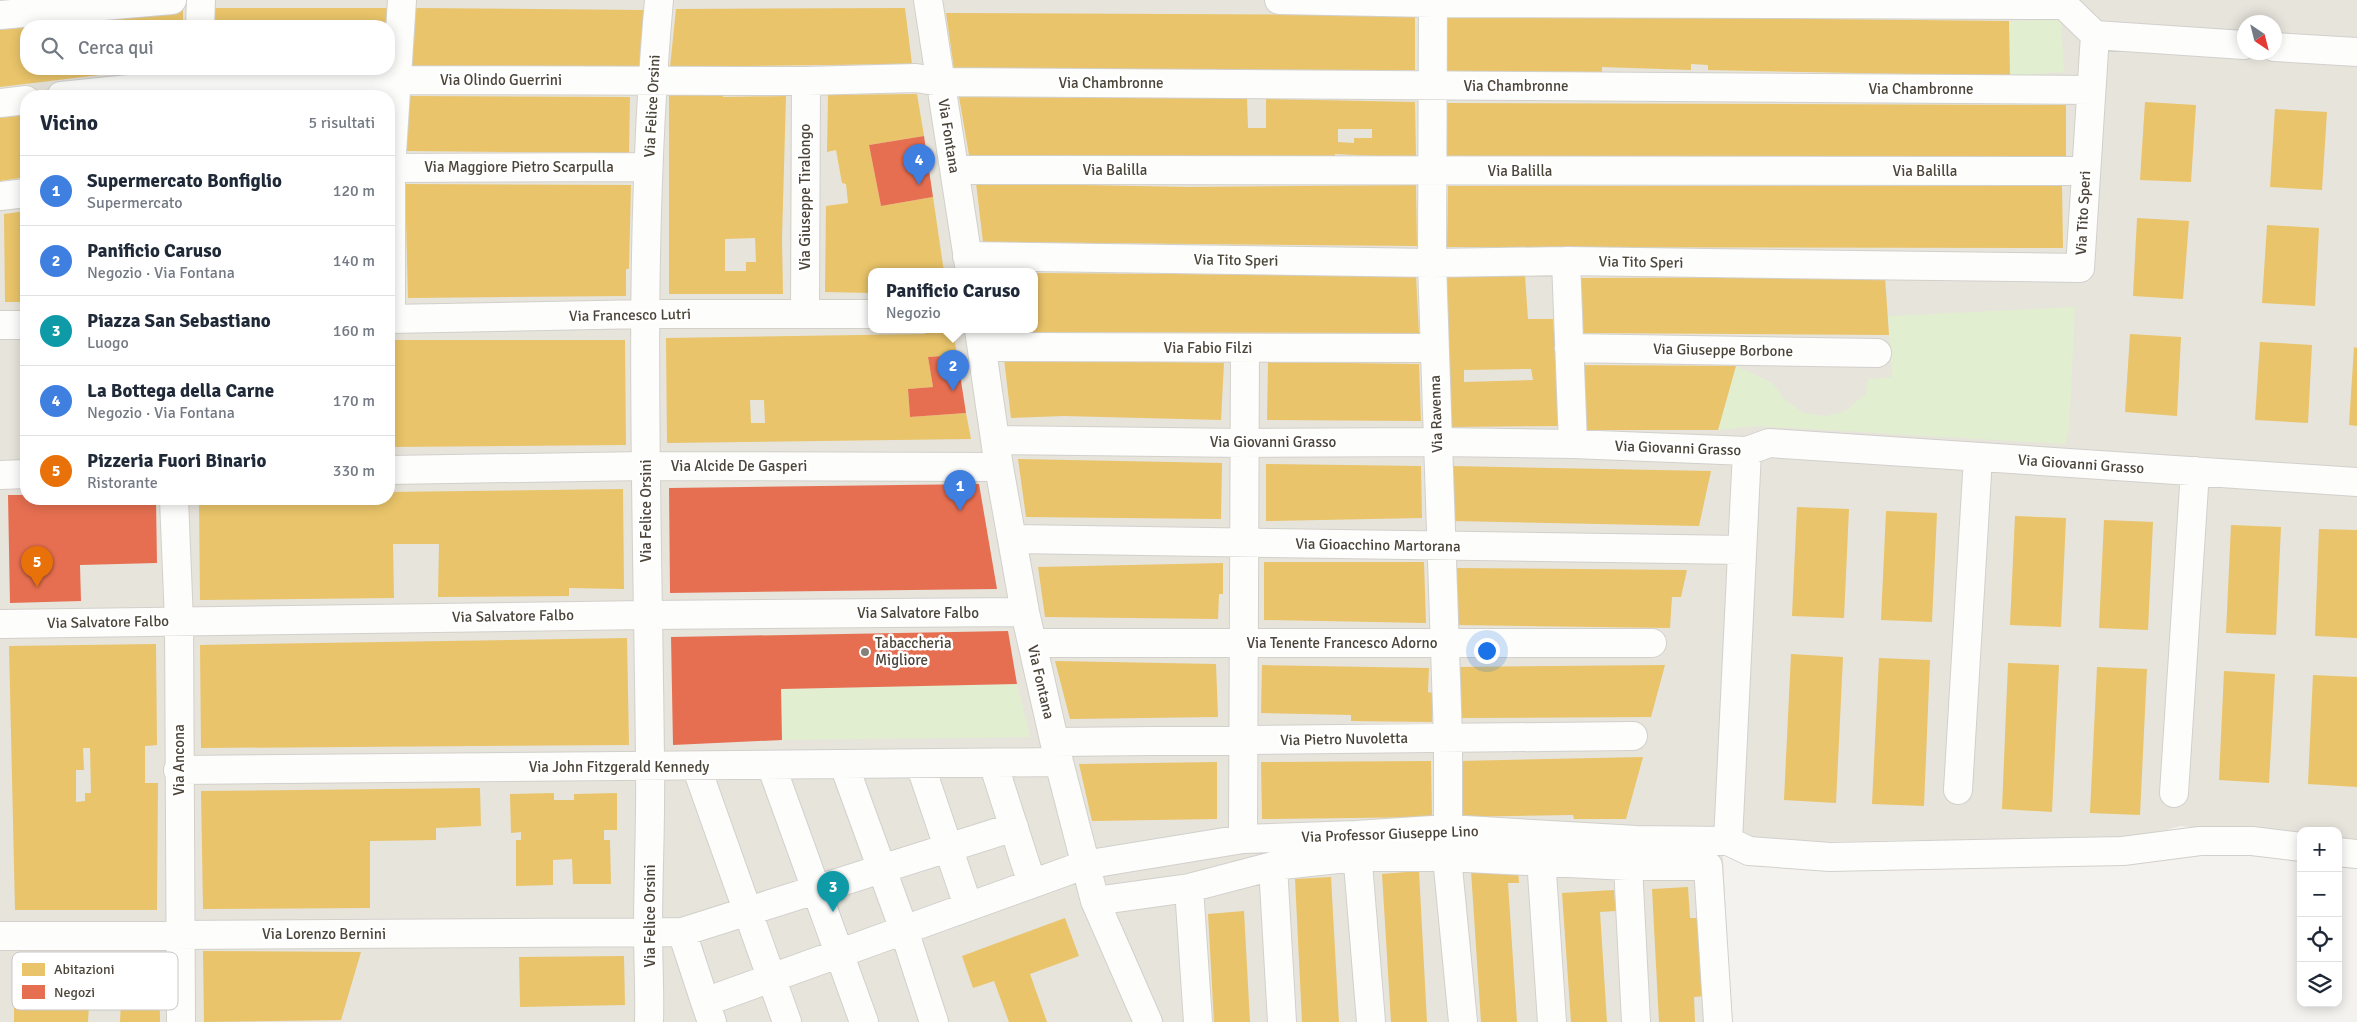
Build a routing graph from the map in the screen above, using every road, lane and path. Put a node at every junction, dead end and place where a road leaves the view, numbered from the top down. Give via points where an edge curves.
1 (172, 0) edge
2 (201, 0) edge
3 (402, 0) edge
4 (660, 0) edge
5 (928, 0) edge
6 (1278, 0) edge
7 (1433, 1) edge
8 (0, 15) edge
9 (200, 20) edge
10 (2094, 35) junction
11 (2237, 45) edge
12 (2282, 47) edge
13 (2357, 52) edge
14 (396, 80) junction
15 (652, 81) junction
16 (806, 81) junction
17 (197, 82) edge
18 (941, 82) junction
19 (1433, 86) junction
20 (119, 90) edge
21 (2091, 90) junction
22 (395, 95) edge
23 (20, 101) edge
24 (0, 103) edge
25 (648, 167) junction
26 (395, 168) edge
27 (954, 170) junction
28 (1432, 171) junction
29 (2085, 171) junction
30 (20, 194) edge
31 (0, 196) edge
32 (1566, 261) junction
33 (1432, 263) junction
34 (969, 264) edge
35 (647, 314) junction
36 (805, 314) junction
37 (868, 314) edge
38 (395, 319) edge
39 (0, 325) edge
40 (20, 325) edge
41 (981, 339) edge
42 (1245, 348) junction
43 (1434, 348) junction
44 (1569, 348) junction
45 (1877, 352) dead end
46 (996, 440) junction
47 (1437, 442) junction
48 (1245, 443) junction
49 (1573, 444) junction
50 (1747, 451) junction
51 (1978, 457) junction
52 (646, 466) junction
53 (999, 467) junction
54 (395, 470) edge
55 (2195, 471) junction
56 (20, 474) edge
57 (0, 475) edge
58 (2357, 482) edge
59 (174, 505) edge
60 (1013, 539) junction
61 (1244, 543) junction
62 (1441, 546) junction
63 (1742, 550) junction
64 (1025, 612) junction
65 (647, 614) junction
66 (178, 621) junction
67 (0, 624) edge
68 (1032, 643) junction
69 (1244, 643) junction
70 (1443, 643) junction
71 (1652, 643) dead end
72 (1633, 736) dead end
73 (1448, 738) junction
74 (1243, 740) junction
75 (1057, 752) junction
76 (993, 763) junction
77 (920, 764) junction
78 (844, 765) junction
79 (696, 766) junction
80 (772, 766) junction
81 (650, 767) junction
82 (178, 770) junction
83 (1958, 790) dead end
84 (2174, 793) dead end
85 (1014, 827) junction
86 (1448, 829) junction
87 (1540, 834) junction
88 (1243, 838) junction
89 (1728, 841) junction
90 (1356, 846) junction
91 (2297, 847) edge
92 (949, 848) junction
93 (2342, 852) edge
94 (2357, 854) edge
95 (1448, 857) junction
96 (1542, 861) junction
97 (1084, 866) junction
98 (1273, 866) junction
99 (1628, 866) junction
100 (882, 869) junction
101 (1032, 884) junction
102 (1189, 888) junction
103 (816, 890) junction
104 (1095, 900) junction
105 (968, 906) junction
106 (748, 911) junction
107 (904, 930) junction
108 (648, 932) junction
109 (682, 932) junction
110 (181, 935) junction
111 (0, 936) edge
112 (839, 954) junction
113 (650, 971) junction
114 (772, 978) junction
115 (709, 1012) edge
116 (181, 1022) edge
117 (648, 1022) edge
118 (663, 1022) edge
119 (787, 1022) edge
120 (864, 1022) edge
121 (934, 1022) edge
122 (1148, 1022) edge
123 (1198, 1022) edge
124 (1282, 1022) edge
125 (1371, 1022) edge
126 (1463, 1022) edge
127 (1552, 1022) edge
128 (1636, 1022) edge
129 (1718, 1022) edge

1 - 8 street
2 - 9 street
3 - 14 street
4 - 15 street, Via Felice Orsini
5 - 18 street, Via Fontana
6 - 7 street
7 - 10 street via 2064,5
7 - 19 street, Via Ravenna
10 - 11 street
10 - 21 street, Via Tito Speri
12 - 13 street
14 - 15 street, Via Olindo Guerrini
14 - 17 street, Via Olindo Guerrini
14 - 22 street
15 - 16 street, Via Olindo Guerrini
15 - 25 street, Via Felice Orsini
16 - 18 street, Via Olindo Guerrini via 916,78
16 - 36 street, Via Giuseppe Tiralongo
17 - 20 street, Via Olindo Guerrini
18 - 19 street, Via Chambronne
18 - 27 street, Via Fontana
19 - 21 street, Via Chambronne
19 - 28 street, Via Ravenna
21 - 29 street, Via Tito Speri
23 - 24 street
25 - 26 street, Via Maggiore Pietro Scarpulla
25 - 35 street, Via Felice Orsini
27 - 28 street, Via Balilla
27 - 34 street, Via Fontana
28 - 29 street, Via Balilla
28 - 33 street, Via Ravenna
29 - 32 street, Via Tito Speri via 2080,268
30 - 31 street
32 - 33 street, Via Tito Speri
32 - 44 street
33 - 34 street, Via Tito Speri
33 - 43 street, Via Ravenna
35 - 36 street, Via Francesco Lutri
35 - 38 street, Via Francesco Lutri
35 - 52 street, Via Felice Orsini
36 - 37 street, Via Francesco Lutri
39 - 40 street
41 - 42 street, Via Fabio Filzi
41 - 46 street, Via Fontana
42 - 43 street, Via Fabio Filzi
42 - 48 street
43 - 47 street, Via Ravenna
44 - 45 street, Via Giuseppe Borbone
44 - 49 street
46 - 48 street, Via Giovanni Grasso
46 - 53 street, Via Fontana
47 - 48 street, Via Giovanni Grasso
47 - 49 street, Via Giovanni Grasso
47 - 62 street, Via Ravenna
48 - 61 street
49 - 50 street, Via Giovanni Grasso
50 - 51 street, Via Giovanni Grasso via 1769,443
50 - 63 street
51 - 55 street, Via Giovanni Grasso
51 - 83 street
52 - 53 street, Via Alcide De Gasperi
52 - 54 street, Via Alcide De Gasperi
52 - 65 street, Via Felice Orsini
53 - 60 street, Via Fontana
55 - 58 street, Via Giovanni Grasso
55 - 84 street
56 - 57 street
59 - 66 street, Via Ancona
60 - 61 street, Via Gioacchino Martorana
60 - 64 street, Via Fontana
61 - 62 street, Via Gioacchino Martorana
61 - 69 street
62 - 63 street, Via Gioacchino Martorana
62 - 70 street, Via Ravenna
63 - 89 street
64 - 65 street, Via Salvatore Falbo
64 - 68 street, Via Fontana
65 - 66 street, Via Salvatore Falbo
65 - 81 street, Via Felice Orsini
66 - 67 street, Via Salvatore Falbo
66 - 82 street, Via Ancona
68 - 69 street, Via Tenente Francesco Adorno
68 - 75 street, Via Fontana
69 - 70 street, Via Tenente Francesco Adorno
69 - 74 street
70 - 71 street, Via Tenente Francesco Adorno
70 - 73 street, Via Ravenna
72 - 73 street, Via Pietro Nuvoletta
73 - 74 street, Via Pietro Nuvoletta
73 - 86 street, Via Ravenna
74 - 75 street, Via Pietro Nuvoletta
74 - 88 street
75 - 76 street, Via John Fitzgerald Kennedy
75 - 97 street, Via Fontana
76 - 77 street, Via John Fitzgerald Kennedy
76 - 85 street
77 - 78 street, Via John Fitzgerald Kennedy
77 - 92 street
78 - 80 street, Via John Fitzgerald Kennedy
78 - 100 street
79 - 80 street, Via John Fitzgerald Kennedy
79 - 81 street, Via John Fitzgerald Kennedy
79 - 106 street
80 - 103 street
81 - 82 street, Via John Fitzgerald Kennedy
81 - 108 street, Via Felice Orsini
82 - 110 street, Via Ancona
85 - 92 street, Via Lorenzo Bernini
85 - 101 street
86 - 87 street, Via Professor Giuseppe Lino
86 - 90 street, Via Professor Giuseppe Lino
87 - 89 street, Via Professor Giuseppe Lino
87 - 96 street
88 - 90 street, Via Professor Giuseppe Lino
88 - 97 street, Via Professor Giuseppe Lino
89 - 91 street via 1749,851 1830,857 2123,851 2200,841 2252,841
90 - 95 street
90 - 98 street
90 - 125 street
92 - 100 street, Via Lorenzo Bernini
92 - 105 street
93 - 94 street
95 - 96 street
95 - 126 street
96 - 99 street
96 - 127 street
97 - 101 street, Via Professor Giuseppe Lino
97 - 104 street, Via Fontana
98 - 102 street
98 - 124 street
99 - 128 street
99 - 129 street via 1708,866
100 - 103 street, Via Lorenzo Bernini
100 - 107 street
101 - 105 street, Via Professor Giuseppe Lino
102 - 104 street
102 - 123 street
103 - 106 street, Via Lorenzo Bernini
103 - 112 street
104 - 122 street, Via Fontana
105 - 107 street, Via Professor Giuseppe Lino
106 - 109 street, Via Lorenzo Bernini
106 - 114 street
107 - 112 street, Via Professor Giuseppe Lino
107 - 121 street
108 - 109 street, Via Lorenzo Bernini
108 - 110 street, Via Lorenzo Bernini
108 - 113 street, Via Felice Orsini
109 - 115 street
110 - 111 street, Via Lorenzo Bernini
110 - 116 street, Via Ancona
112 - 114 street, Via Professor Giuseppe Lino
112 - 120 street
113 - 117 street, Via Felice Orsini
113 - 118 street
114 - 115 street, Via Professor Giuseppe Lino
114 - 119 street

